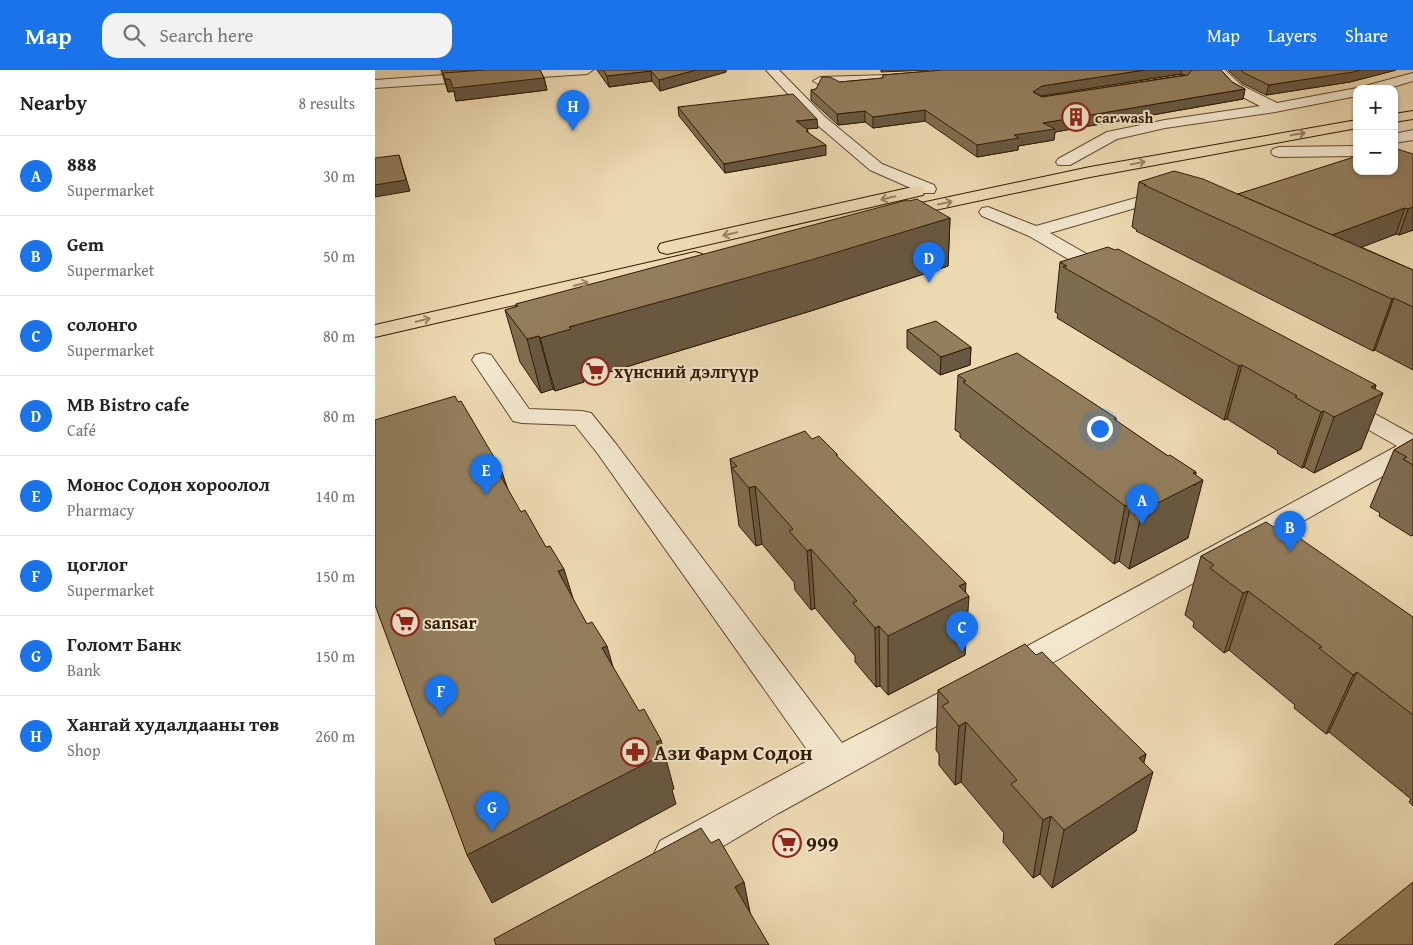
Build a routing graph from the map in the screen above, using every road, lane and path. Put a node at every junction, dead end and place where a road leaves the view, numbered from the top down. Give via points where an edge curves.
1 (587, 70) edge
2 (772, 70) edge
3 (843, 70) edge
4 (1217, 71) edge
5 (1413, 77) edge
6 (897, 78) edge
7 (820, 81) junction
8 (787, 83) junction
9 (375, 84) edge
10 (1384, 85) edge
11 (1353, 93) edge
12 (1275, 108) junction
13 (1353, 111) edge
14 (1413, 115) edge
15 (1398, 117) edge
16 (1353, 125) edge
17 (1233, 131) dead end
18 (1413, 135) edge
19 (1398, 138) edge
20 (1352, 149) edge
21 (1279, 152) dead end
22 (1109, 153) dead end
23 (1064, 162) junction
24 (928, 189) junction
25 (988, 212) dead end
26 (1192, 216) edge
27 (1035, 232) junction
28 (1131, 287) edge
29 (375, 314) edge
30 (375, 331) edge
31 (483, 360) dead end
32 (1319, 392) edge
33 (1413, 446) edge
34 (837, 764) junction
35 (645, 871) edge

1 - 9 street
2 - 8 street
3 - 7 street
4 - 12 street via 1236,88
5 - 10 street
6 - 7 street
7 - 8 street
8 - 24 street via 820,120 876,167
11 - 12 street
12 - 23 street via 1112,135
13 - 17 main road
14 - 15 main road
30 -> 16 main road via 1072,176
18 - 19 street
20 - 21 street
22 - 23 main road
23 - 24 main road
24 -> 29 main road
25 - 27 street
26 - 27 street via 1139,202
27 - 28 street
31 - 34 street via 521,416 582,418
32 - 33 street
33 - 34 street via 1066,641
34 - 35 street

